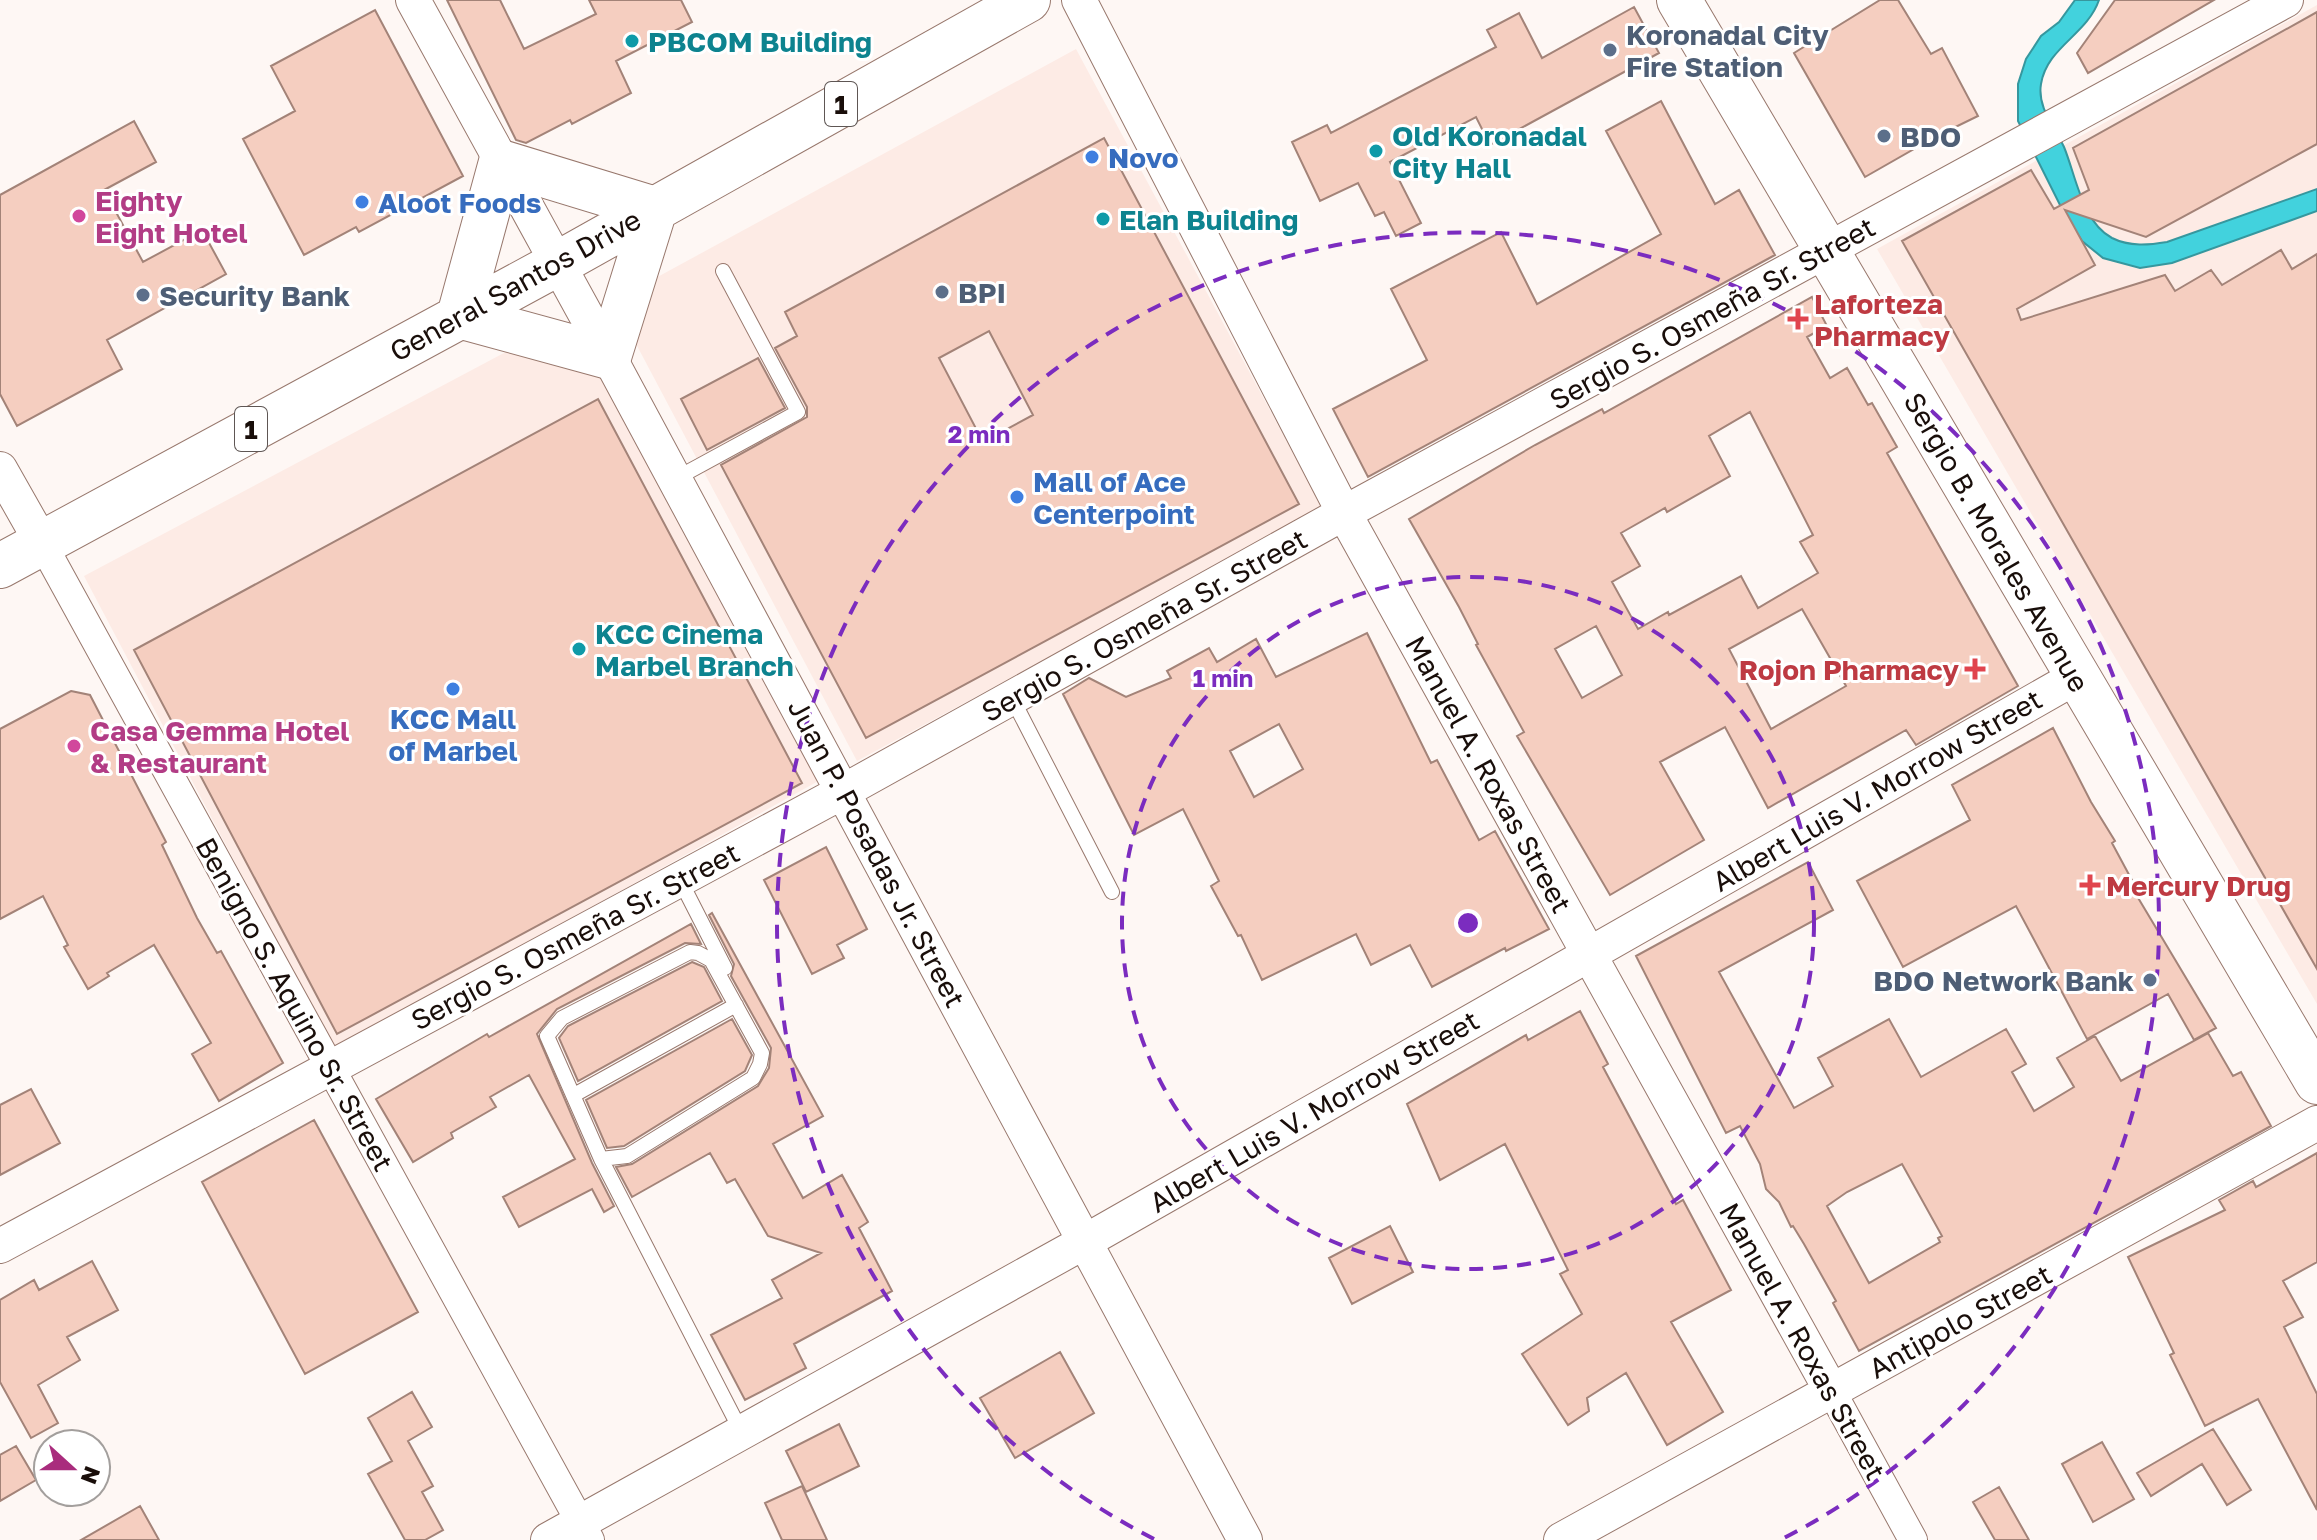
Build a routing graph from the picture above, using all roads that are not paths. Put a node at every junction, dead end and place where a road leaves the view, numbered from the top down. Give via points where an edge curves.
1 (413, 0) edge
2 (1028, 0) edge
3 (1079, 0) edge
4 (1679, 0) edge
5 (2286, 0) edge
6 (501, 162) junction
7 (655, 209) junction
8 (1826, 251) junction
9 (557, 264) junction
10 (723, 271) dead end
11 (459, 316) junction
12 (609, 357) junction
13 (0, 469) edge
14 (675, 479) junction
15 (1344, 513) junction
16 (42, 543) junction
17 (0, 566) edge
18 (2076, 677) junction
19 (1012, 698) junction
20 (844, 791) junction
21 (680, 879) junction
22 (1112, 892) dead end
23 (1589, 954) junction
24 (736, 1005) junction
25 (762, 1053) junction
26 (330, 1068) junction
27 (2317, 1082) edge
28 (574, 1095) junction
29 (2317, 1123) edge
30 (601, 1159) junction
31 (1086, 1241) junction
32 (0, 1246) edge
33 (1832, 1392) junction
34 (741, 1431) junction
35 (585, 1531) edge
36 (548, 1540) edge
37 (1245, 1540) edge
38 (1561, 1540) edge
39 (1913, 1540) edge

1 - 6 street, Juan P. Posadas Jr. Street
2 - 7 main road, General Santos Drive / 1
3 - 15 street, Manuel A. Roxas Street
4 - 8 main road, Sergio B. Morales Avenue
5 - 8 street, Sergio S. Osmeña Sr. Street
6 - 7 main road
6 - 9 street, Juan P. Posadas Jr. Street
6 - 11 main road
7 - 9 main road, General Santos Drive / 1
7 - 12 main road
8 - 15 street, Sergio S. Osmeña Sr. Street
8 - 18 main road, Sergio B. Morales Avenue
9 - 11 main road, General Santos Drive / 1
9 - 12 street, Juan P. Posadas Jr. Street
10 - 14 lane via 798,412
11 - 12 main road
11 - 16 main road, General Santos Drive / 1
12 - 14 street, Juan P. Posadas Jr. Street
13 - 16 street, Benigno S. Aquino Sr. Street
14 - 20 street, Juan P. Posadas Jr. Street
15 - 19 street, Sergio S. Osmeña Sr. Street
15 - 23 street, Manuel A. Roxas Street
16 - 17 main road, General Santos Drive / 1
16 - 26 street, Benigno S. Aquino Sr. Street
18 - 23 street, Albert Luis V. Morrow Street
18 - 27 main road, Sergio B. Morales Avenue
19 - 20 street, Sergio S. Osmeña Sr. Street
19 - 22 lane
20 - 21 street, Sergio S. Osmeña Sr. Street
20 - 31 street, Juan P. Posadas Jr. Street
21 - 25 lane via 763,1037
21 - 26 street, Sergio S. Osmeña Sr. Street
23 - 31 street, Albert Luis V. Morrow Street
23 - 33 street, Manuel A. Roxas Street
24 - 25 lane
24 - 28 lane
24 - 28 lane via 711,960 690,952 562,1018 547,1036
25 - 30 lane via 753,1078 627,1156
26 - 32 street, Sergio S. Osmeña Sr. Street
26 - 35 street, Benigno S. Aquino Sr. Street
28 - 30 lane
29 - 33 street, Antipolo Street
30 - 34 lane
31 - 34 street, Albert Luis V. Morrow Street
31 - 37 street, Juan P. Posadas Jr. Street
33 - 38 street, Antipolo Street
33 - 39 street, Manuel A. Roxas Street
34 - 35 street, Albert Luis V. Morrow Street
35 - 36 street, Albert Luis V. Morrow Street

